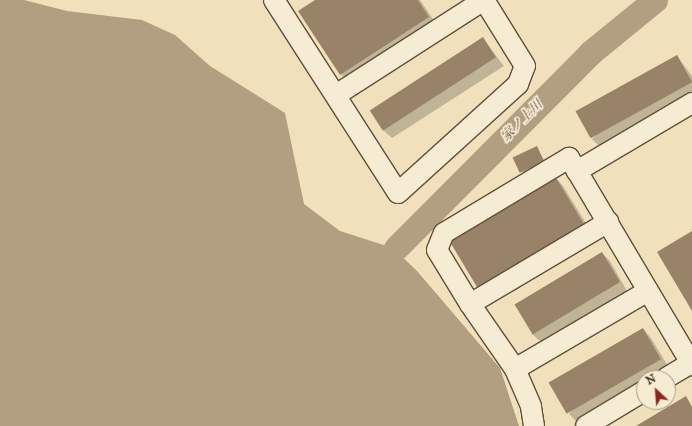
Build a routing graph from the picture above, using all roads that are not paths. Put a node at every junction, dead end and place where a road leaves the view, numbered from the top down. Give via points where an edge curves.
1 (274, 0) edge
2 (484, 0) edge
3 (336, 95) junction
4 (692, 103) edge
5 (577, 171) junction
6 (608, 222) junction
7 (648, 291) junction
8 (470, 304) junction
9 (691, 364) edge
10 (515, 369) junction
11 (676, 372) edge
12 (636, 396) edge
13 (534, 426) edge
14 (586, 426) edge

1 - 3 lane
2 - 3 lane
2 - 3 lane via 525,66 518,84 398,193
4 - 5 lane
5 - 6 lane
5 - 8 lane via 569,158 444,233 437,250
6 - 7 lane
6 - 8 lane
7 - 9 lane
7 - 10 lane
8 - 10 lane
9 - 11 lane
10 - 13 lane via 531,406
12 - 14 lane

